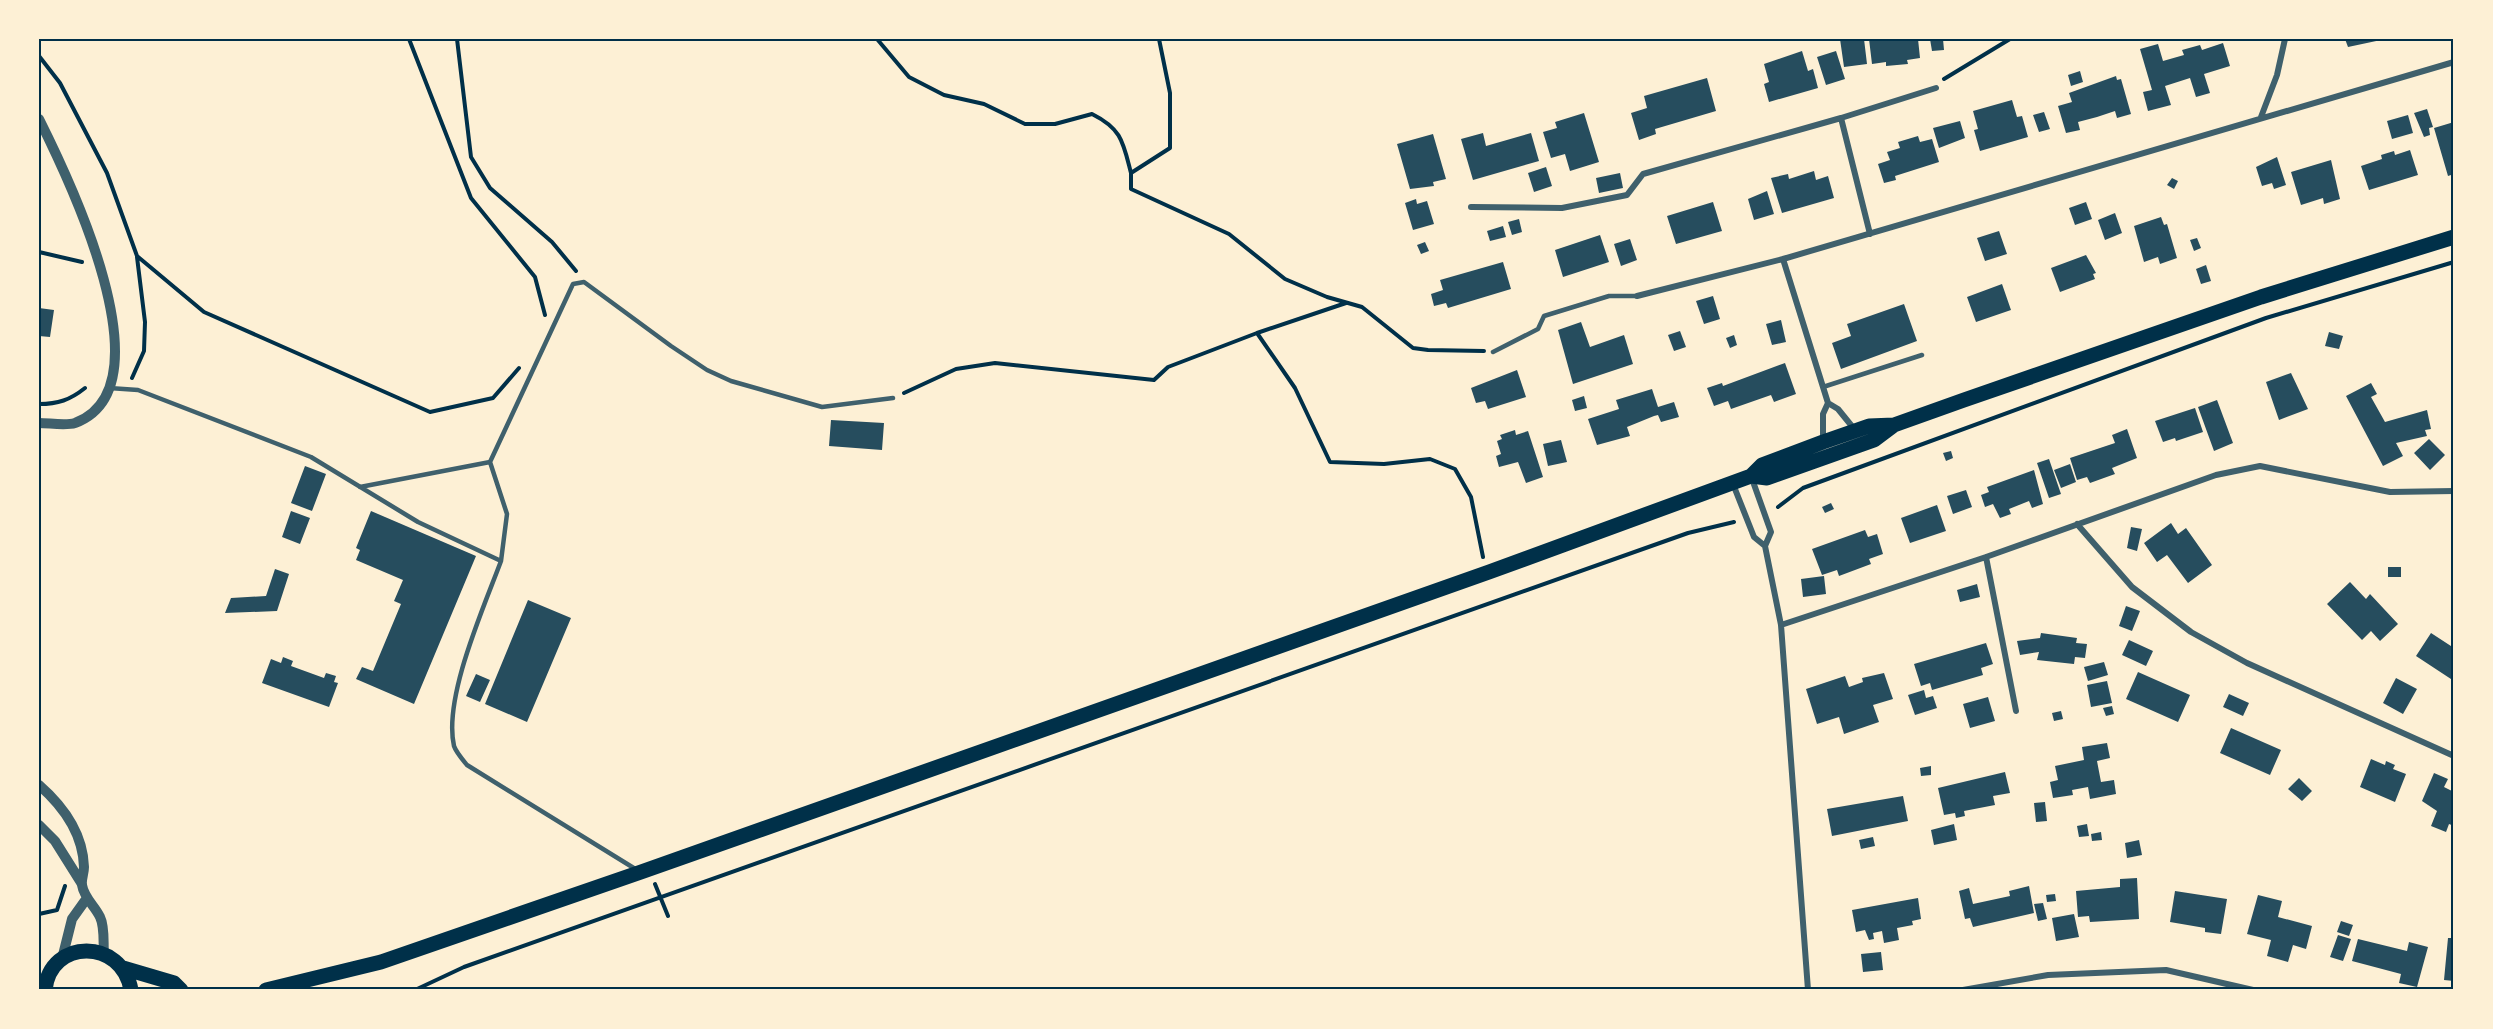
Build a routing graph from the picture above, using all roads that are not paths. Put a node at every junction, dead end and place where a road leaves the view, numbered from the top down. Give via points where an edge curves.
1 (2285, 39) edge
2 (2454, 62) edge
3 (1936, 88) road end
4 (2261, 117) junction
5 (1841, 118) junction
6 (39, 119) edge
7 (1471, 207) dead end
8 (1870, 234) junction
9 (2454, 237) edge
10 (1783, 259) junction
11 (1637, 296) joint
12 (1493, 352) road end
13 (1922, 355) dead end
14 (1823, 387) junction
15 (109, 388) junction
16 (893, 398) road end
17 (1828, 403) junction
18 (39, 423) edge
19 (1894, 425) junction
20 (1855, 431) junction
21 (1823, 442) junction
22 (490, 462) junction
23 (1750, 476) junction
24 (1733, 483) junction
25 (359, 488) junction
26 (2454, 491) edge
27 (2077, 524) junction
28 (1765, 546) junction
29 (1986, 557) junction
30 (501, 561) junction
31 (1781, 625) junction
32 (2016, 711) dead end
33 (2454, 756) edge
34 (39, 784) edge
35 (39, 825) edge
36 (641, 872) junction
37 (82, 884) junction
38 (87, 898) junction
39 (104, 954) junction
40 (62, 959) junction
41 (123, 968) junction
42 (44, 981) edge
43 (131, 990) edge
44 (181, 990) edge
45 (266, 990) edge
46 (1808, 990) edge
47 (1963, 990) edge
48 (2253, 990) edge

1 - 4 street
2 - 4 street
3 - 5 street
4 - 8 street
5 - 7 street via 1643,174 1627,195 1562,208
5 - 8 street
6 - 15 street via 76,195 98,255 115,348
8 - 10 street
9 - 19 main road via 2261,297
10 - 11 street
10 - 14 street
11 - 12 lane via 1609,296 1544,316 1538,329
13 - 14 lane
14 - 17 street
15 - 18 street via 96,409 75,423
15 - 25 lane via 138,390 311,458
16 - 22 lane via 822,407 748,387 707,370 584,282 573,284
17 - 20 street via 1838,409
17 - 21 street via 1823,414
19 - 20 main road
19 - 23 main road via 1874,440 1795,469 1767,478
20 - 21 main road
21 - 23 main road via 1762,465
22 - 25 lane
22 - 30 lane via 507,514
23 - 24 main road
23 - 28 street via 1771,532
24 - 28 street via 1754,537
24 - 36 main road
25 - 30 lane via 418,522
26 - 27 street via 2390,492 2260,466 2216,475
27 - 29 street
27 - 33 street via 2132,587 2191,632 2247,663
28 - 31 street
29 - 31 street
29 - 32 street
30 - 36 lane via 462,670 454,712 454,748 466,765
31 - 46 street
34 - 37 street via 63,808 72,825 82,853
35 - 37 street via 55,841
36 - 45 main road via 381,962
37 - 38 street
38 - 39 street via 101,918
38 - 40 street via 72,919
39 - 40 main road via 90,950
39 - 41 main road
40 - 42 main road
41 - 43 main road
41 - 44 main road via 174,983
47 - 48 street via 2048,975 2166,970

